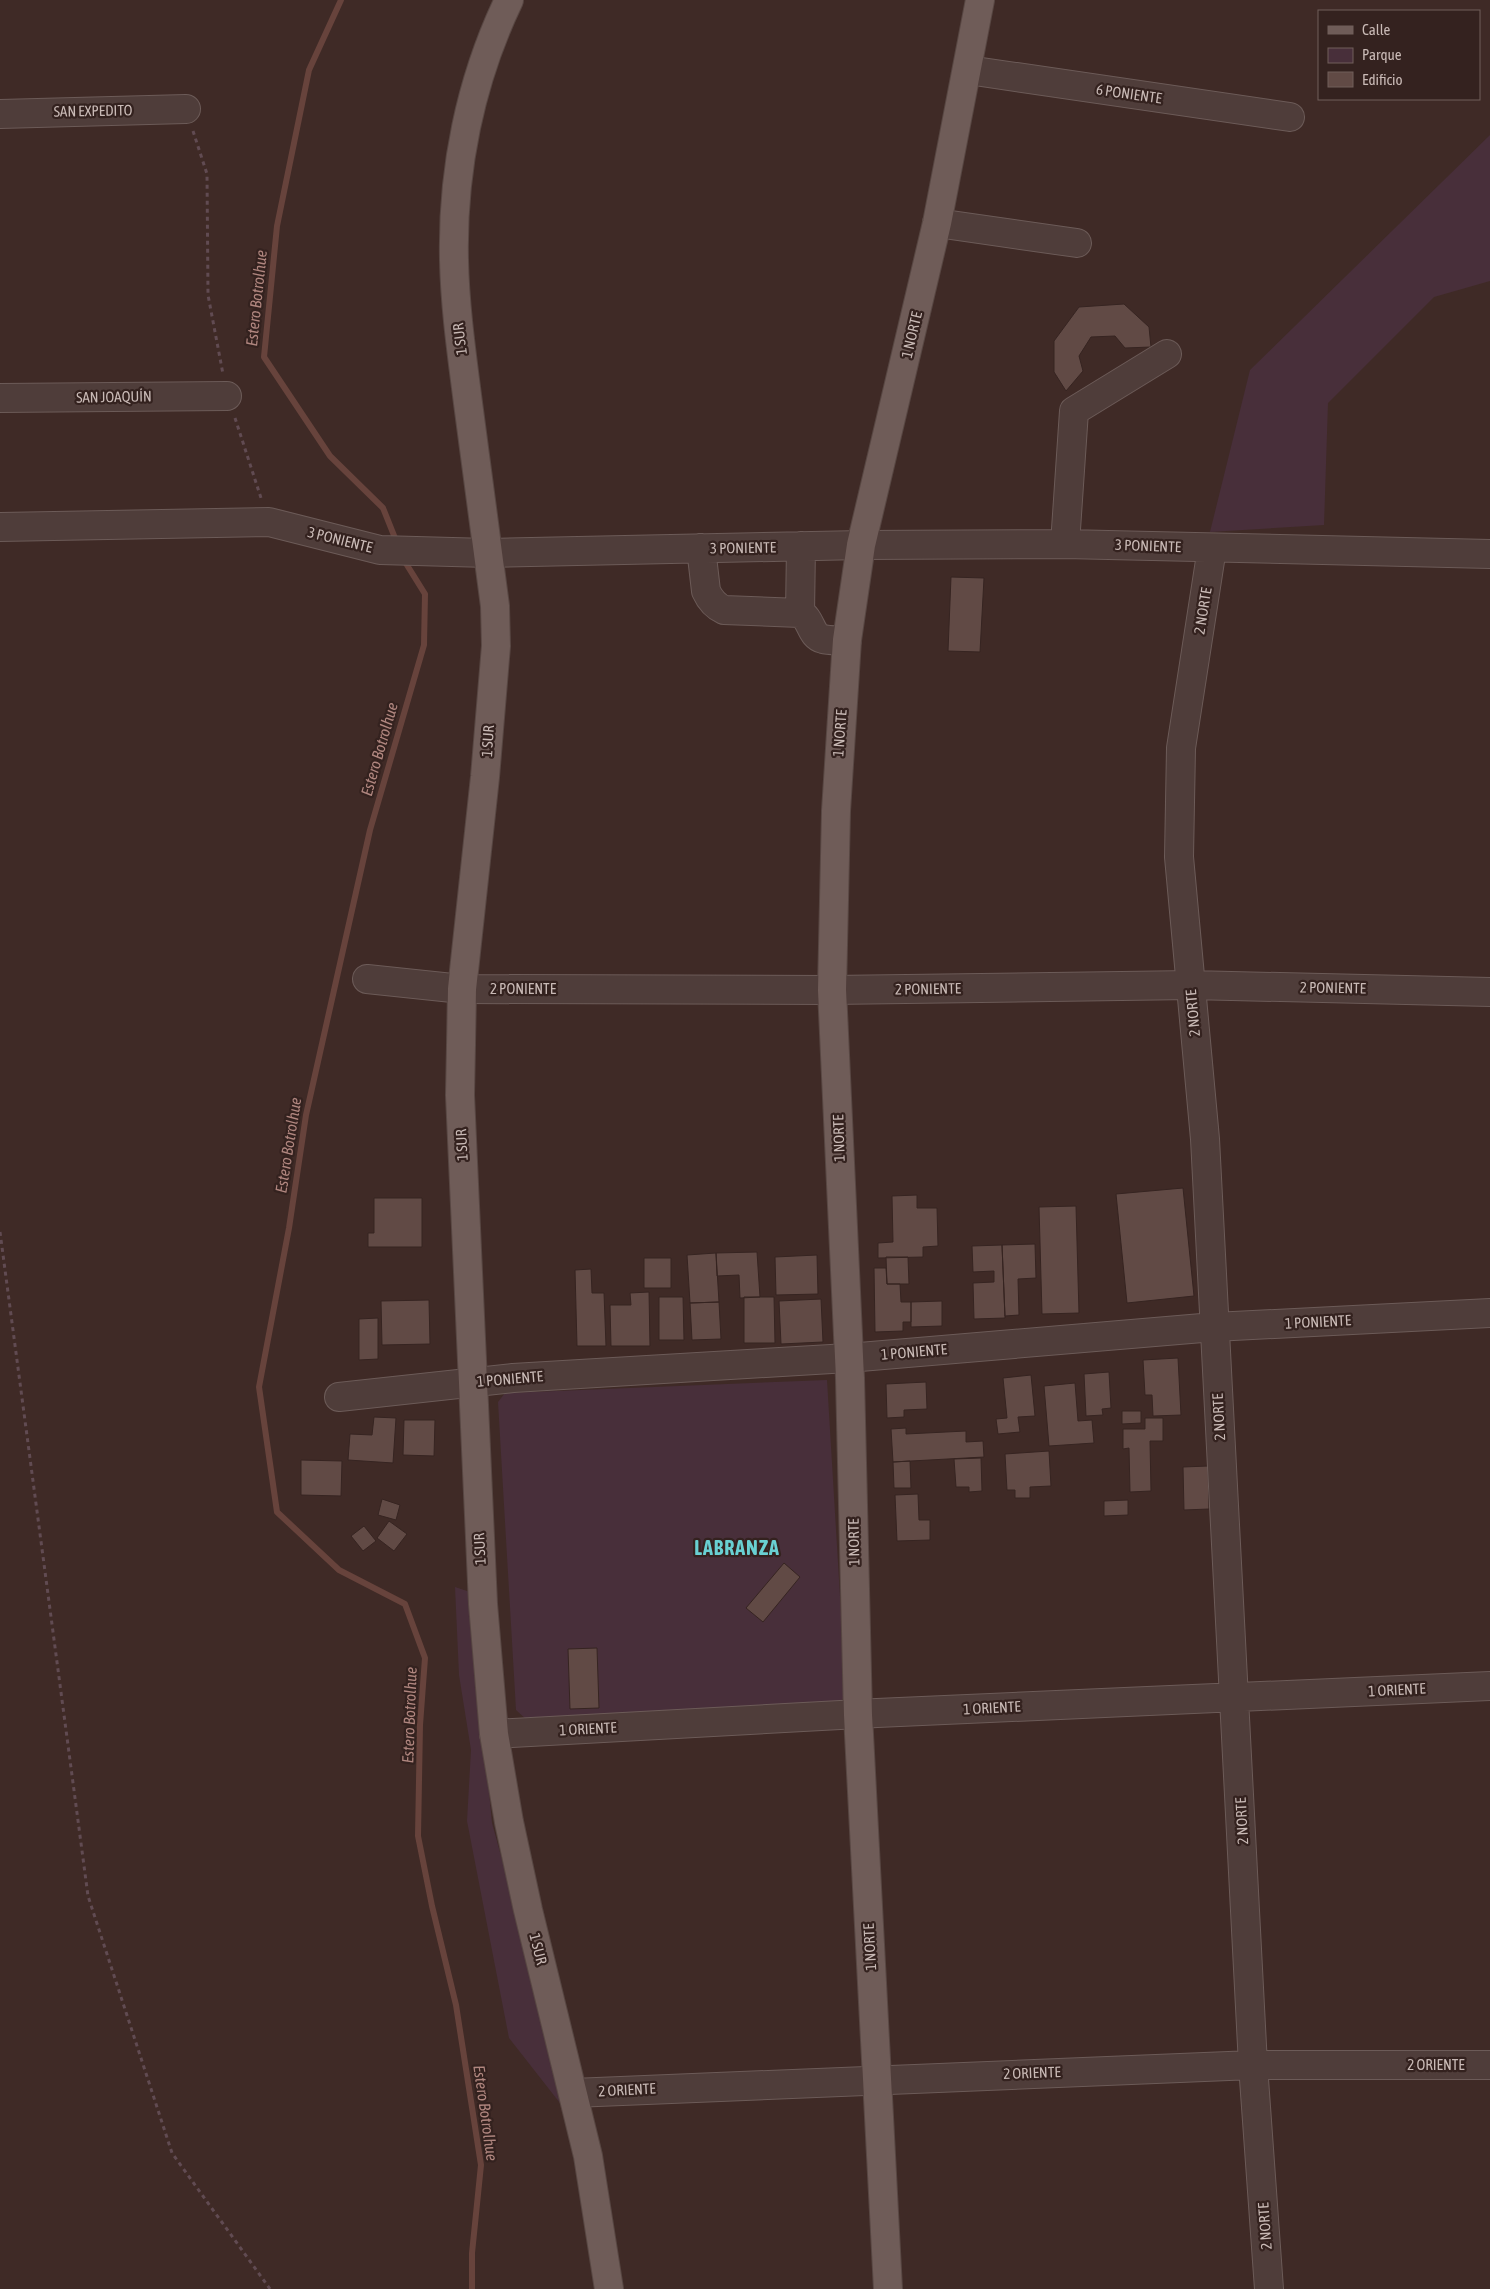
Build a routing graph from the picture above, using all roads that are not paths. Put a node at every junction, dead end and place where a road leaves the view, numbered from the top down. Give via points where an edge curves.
1 (510, 0) edge
2 (980, 0) edge
3 (968, 70) junction
4 (186, 109) road end
5 (0, 114) edge
6 (1290, 117) dead end
7 (937, 223) junction
8 (1076, 242) dead end
9 (1168, 354) dead end
10 (227, 396) road end
11 (0, 398) edge
12 (0, 527) edge
13 (1065, 544) junction
14 (861, 545) junction
15 (802, 546) junction
16 (701, 548) junction
17 (1212, 548) junction
18 (488, 553) junction
19 (1490, 554) edge
20 (800, 613) junction
21 (847, 640) junction
22 (367, 979) dead end
23 (1191, 985) junction
24 (462, 989) junction
25 (832, 990) junction
26 (1490, 992) edge
27 (1490, 1313) edge
28 (1214, 1327) junction
29 (848, 1358) junction
30 (473, 1382) junction
31 (339, 1396) dead end
32 (1490, 1686) edge
33 (1236, 1698) junction
34 (858, 1715) junction
35 (494, 1734) junction
36 (1254, 2065) junction
37 (1490, 2065) edge
38 (877, 2079) junction
39 (573, 2093) junction
40 (609, 2289) edge
41 (888, 2289) edge
42 (1269, 2289) edge

1 - 18 main road, 1 SUR via 491,42 468,115 454,225 455,295
2 - 3 main road, 1 NORTE
3 - 6 street, 6 PONIENTE
3 - 7 main road, 1 NORTE
4 - 5 street, SAN EXPEDITO
7 - 8 street
7 - 14 main road, 1 NORTE
9 - 13 street via 1074,410
10 - 11 street, SAN JOAQUÍN
12 - 18 street, 3 PONIENTE via 269,522 380,550
13 - 14 street, 3 PONIENTE
13 - 17 street, 3 PONIENTE
14 - 15 street, 3 PONIENTE
14 - 21 main road, 1 NORTE
15 - 16 street, 3 PONIENTE
15 - 20 street
16 - 18 street, 3 PONIENTE
16 - 20 street via 706,591 718,607 724,610
17 - 19 street, 3 PONIENTE
17 - 23 street, 2 NORTE via 1181,748 1179,857
18 - 24 main road, 1 SUR via 496,646
20 - 21 street via 808,618 815,634 822,639
21 - 25 main road, 1 NORTE via 836,811
22 - 24 street, 2 PONIENTE
23 - 25 street, 2 PONIENTE
23 - 26 street, 2 PONIENTE
23 - 28 street, 2 NORTE via 1204,1139
24 - 25 street, 2 PONIENTE
24 - 30 main road, 1 SUR via 460,1095
25 - 29 main road, 1 NORTE
27 - 28 street, 1 PONIENTE
28 - 29 street, 1 PONIENTE
28 - 33 street, 2 NORTE
29 - 30 street, 1 PONIENTE
29 - 34 main road, 1 NORTE
30 - 31 street, 1 PONIENTE
30 - 35 main road, 1 SUR via 482,1604
32 - 33 street, 1 ORIENTE
33 - 34 street, 1 ORIENTE
33 - 36 street, 2 NORTE
34 - 35 street, 1 ORIENTE
34 - 38 main road, 1 NORTE
35 - 39 main road, 1 SUR via 520,1875
36 - 37 street, 2 ORIENTE
36 - 38 street, 2 ORIENTE
36 - 42 street, 2 NORTE
38 - 39 street, 2 ORIENTE
38 - 41 main road, 1 NORTE
39 - 40 main road, 1 SUR via 588,2156

